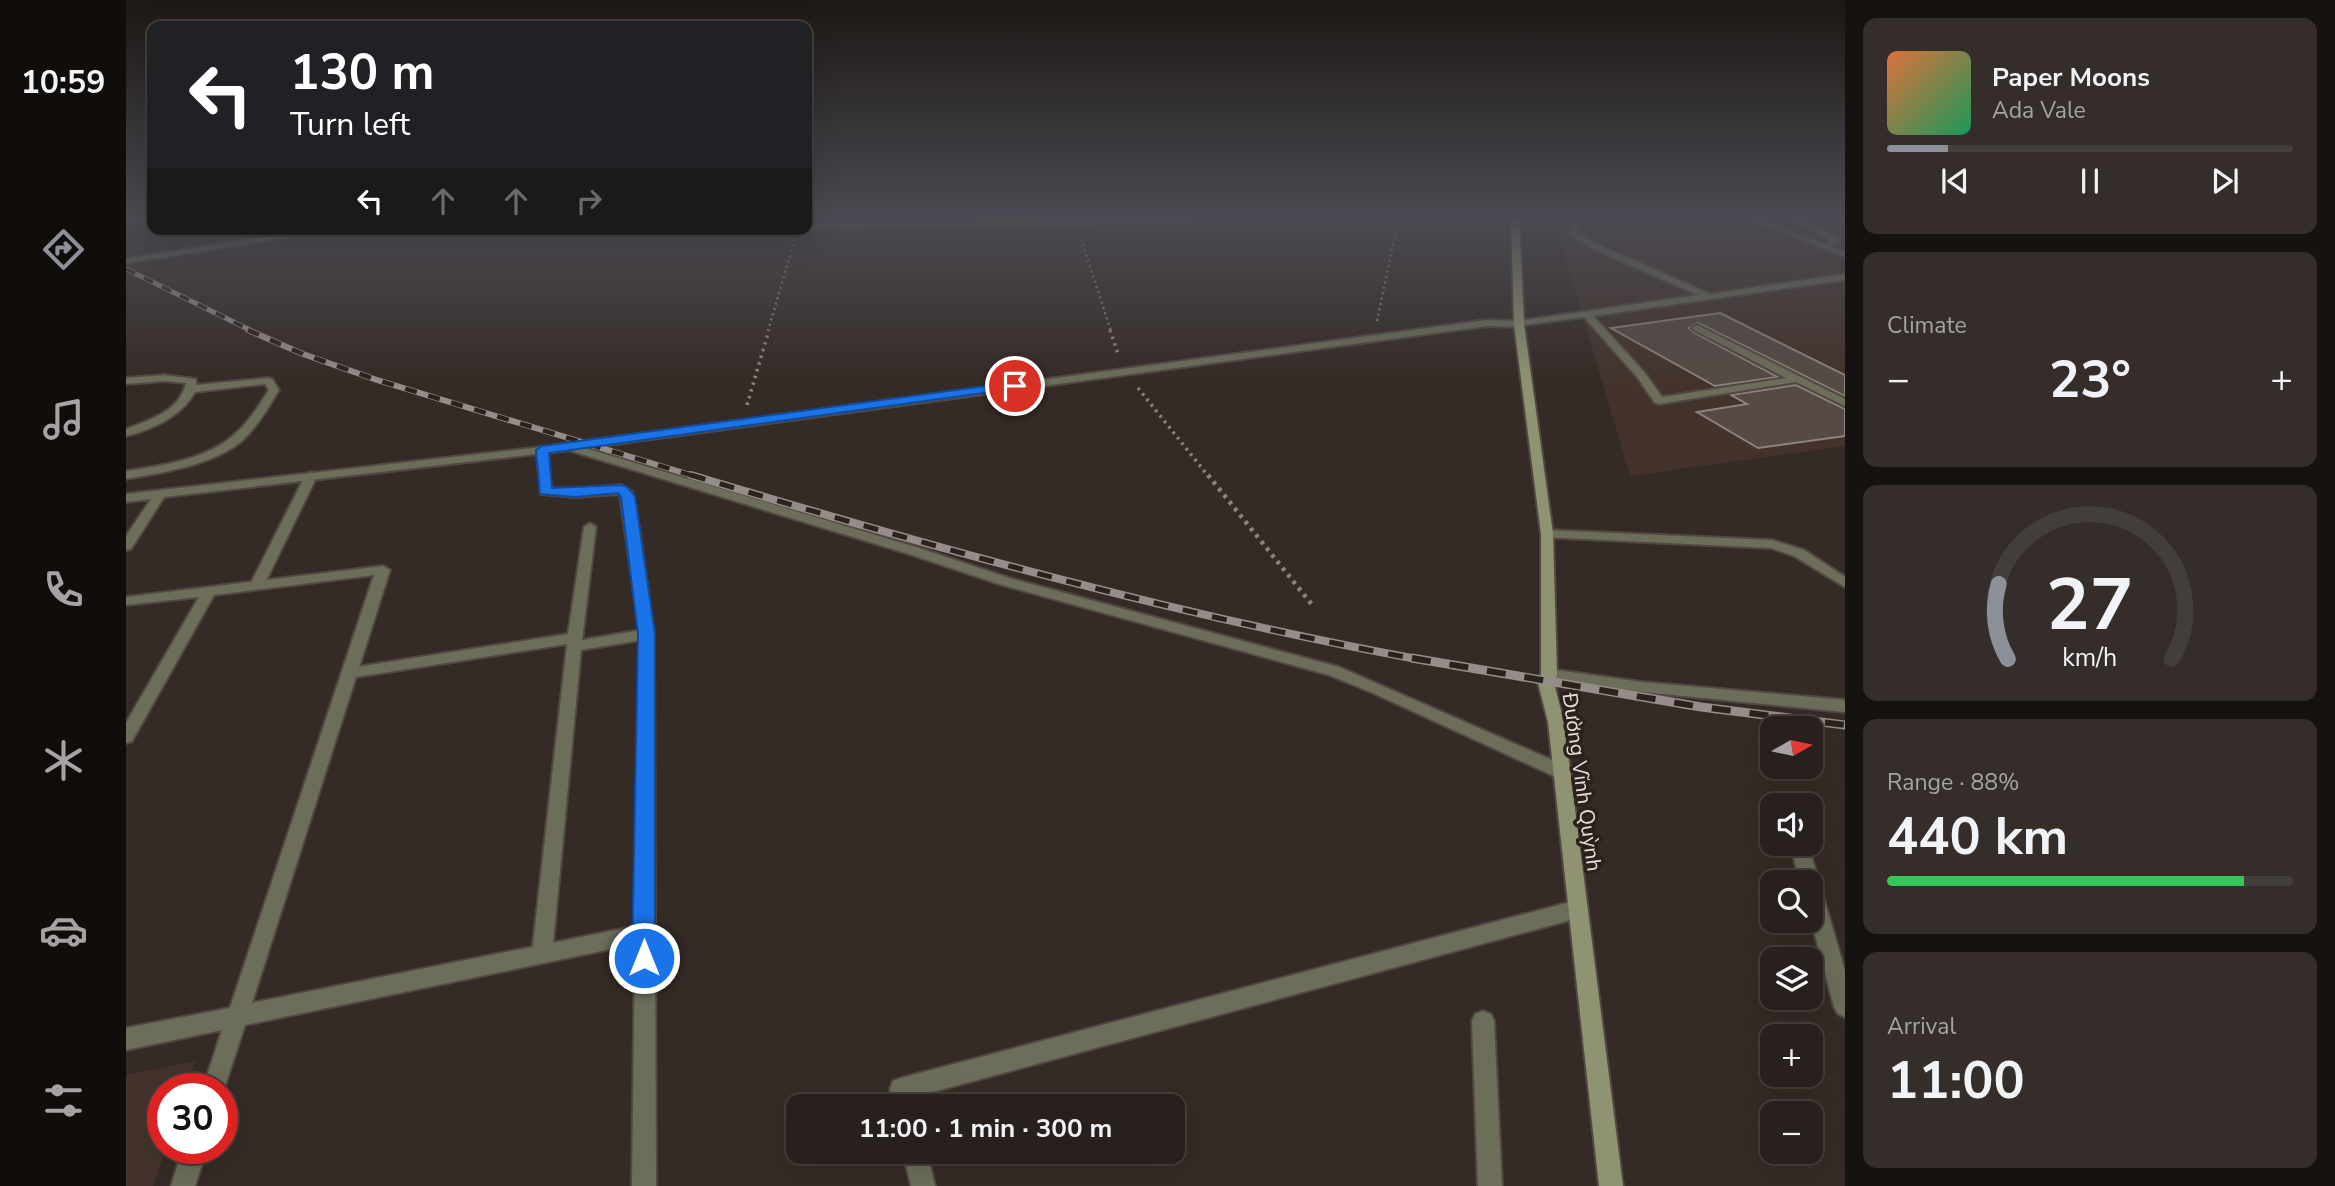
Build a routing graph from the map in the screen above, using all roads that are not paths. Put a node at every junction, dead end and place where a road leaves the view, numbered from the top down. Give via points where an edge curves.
1 (1517, 271) edge
2 (1651, 271) edge
3 (1845, 276) edge
4 (1708, 297) junction
5 (1587, 315) junction
6 (1519, 324) junction
7 (1697, 328) dead end
8 (1797, 379) junction
9 (126, 381) edge
10 (192, 389) junction
11 (1845, 403) edge
12 (126, 433) edge
13 (565, 446) junction
14 (542, 450) junction
15 (126, 475) edge
16 (311, 476) junction
17 (160, 494) junction
18 (126, 498) edge
19 (590, 527) dead end
20 (1547, 534) junction
21 (126, 546) edge
22 (1845, 583) edge
23 (257, 585) junction
24 (211, 590) junction
25 (126, 601) edge
26 (647, 634) junction
27 (574, 642) junction
28 (350, 673) junction
29 (1549, 674) junction
30 (1845, 706) edge
31 (126, 737) edge
32 (1562, 772) junction
33 (1578, 909) junction
34 (1823, 929) edge
35 (644, 933) junction
36 (542, 954) junction
37 (1845, 1007) edge
38 (237, 1018) junction
39 (1483, 1021) dead end
40 (126, 1039) edge
41 (219, 1073) edge
42 (902, 1094) edge
43 (190, 1164) edge
44 (918, 1164) edge
45 (183, 1186) edge
46 (643, 1186) edge
47 (923, 1186) edge
48 (1490, 1186) edge
49 (1611, 1186) edge

1 - 6 street, Đường Vĩnh Quỳnh
2 - 4 street
3 - 4 street
4 - 5 street
5 - 6 street
5 - 8 street via 1641,374 1659,401
6 - 13 street via 1486,323
6 - 20 street, Đường Vĩnh Quỳnh
7 - 8 street
8 - 11 street
9 - 10 street via 183,379 192,382
10 - 12 street via 173,412
10 - 15 street via 268,381 274,390 236,441 197,457
13 - 14 street
13 - 32 street via 1004,581 1334,671
14 - 16 street
14 - 26 street via 545,491 626,492
16 - 17 street
16 - 23 street
17 - 18 street
17 - 21 street
19 - 27 street
20 - 22 street via 1772,544 1799,553
20 - 29 street, Đường Vĩnh Quỳnh
23 - 24 street
23 - 28 street via 383,570
24 - 25 street
24 - 31 street
26 - 27 street
26 - 35 street
27 - 28 street
27 - 36 street
28 - 38 street
29 - 30 street
29 - 32 street, Đường Vĩnh Quỳnh via 1546,683
32 - 33 street, Đường Vĩnh Quỳnh
33 - 42 street via 901,1088
33 - 49 street, Đường Vĩnh Quỳnh
34 - 37 street
35 - 36 street
35 - 46 street
36 - 38 street
38 - 40 street
38 - 41 street
39 - 48 street
43 - 45 street
44 - 47 street

